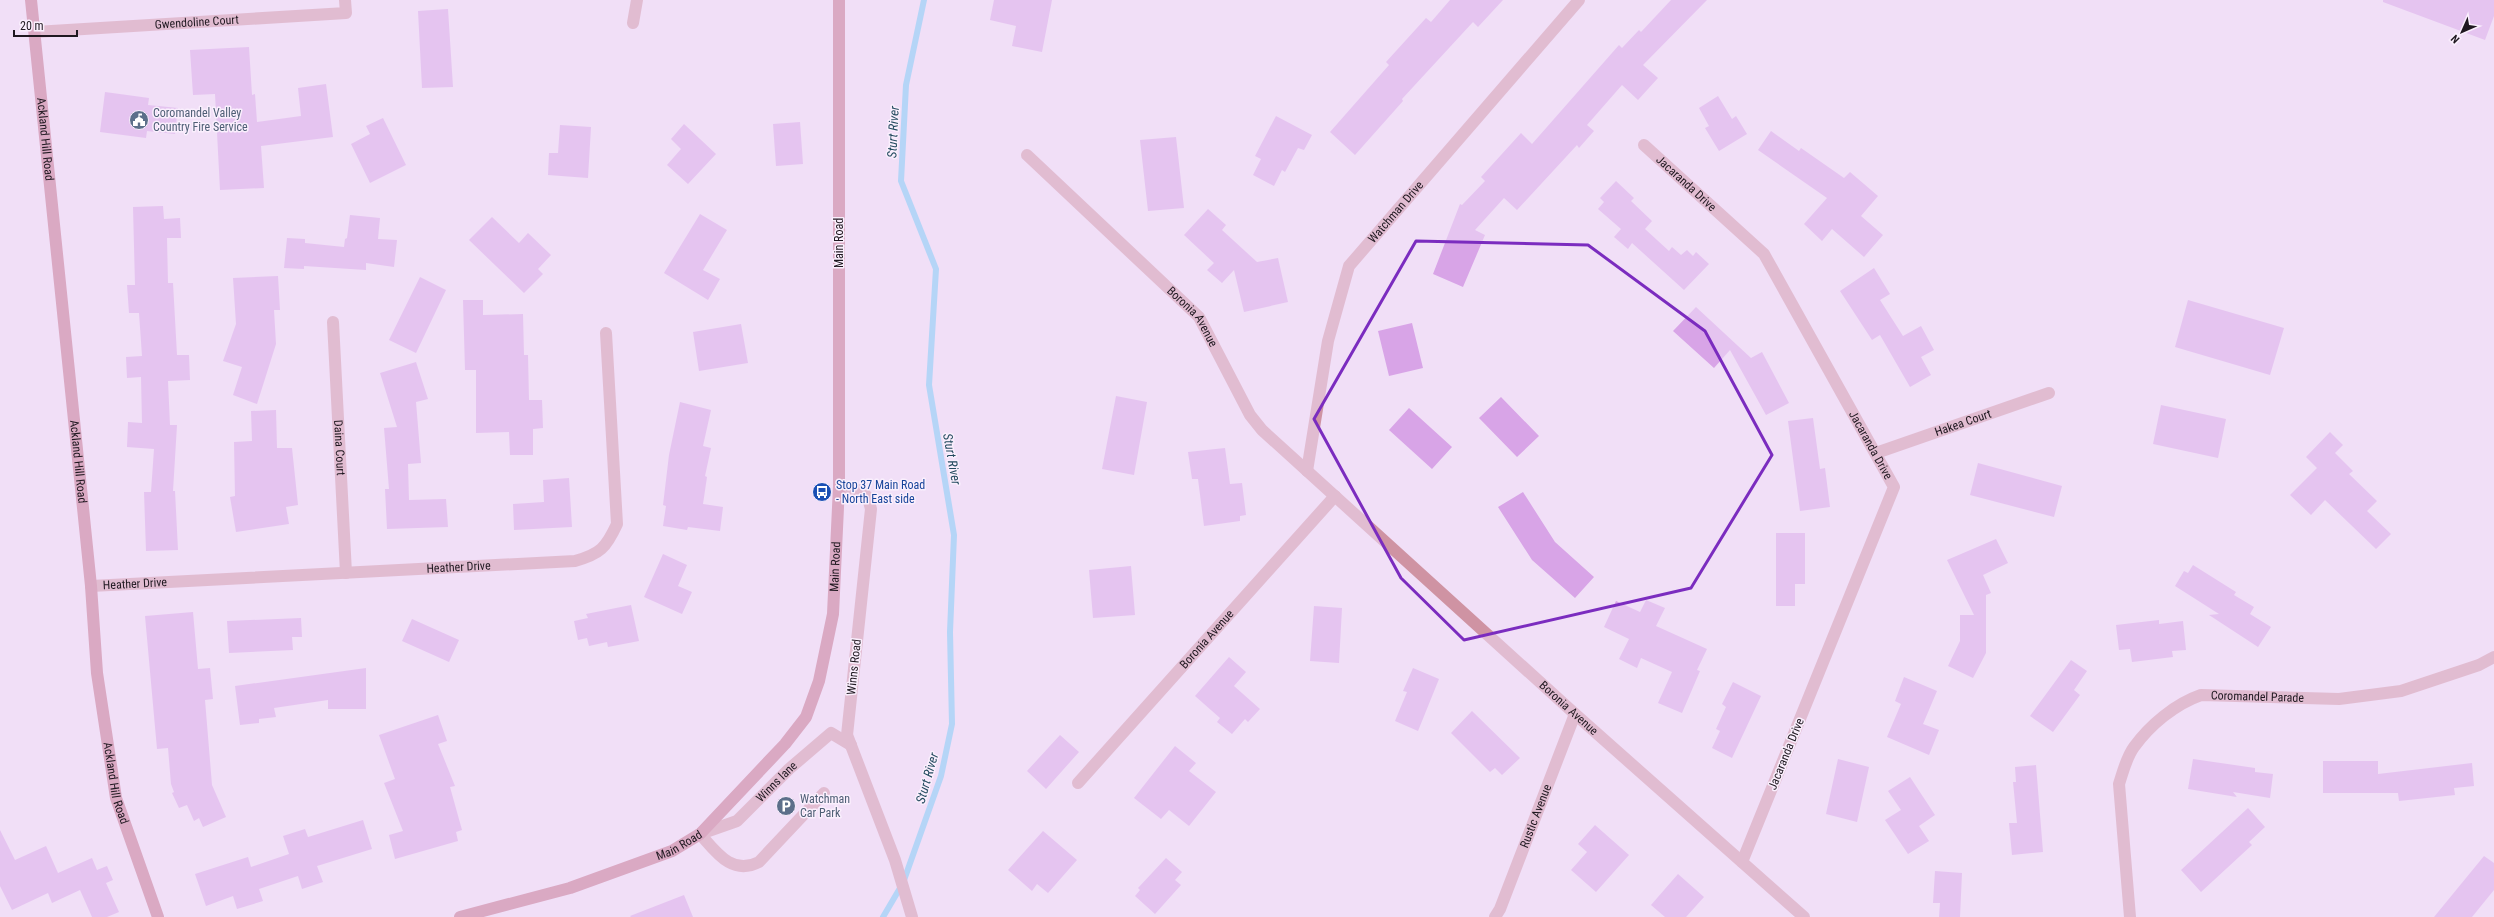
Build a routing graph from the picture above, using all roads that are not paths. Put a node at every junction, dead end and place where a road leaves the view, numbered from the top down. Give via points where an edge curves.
1 (31, 0) edge
2 (345, 0) edge
3 (637, 0) edge
4 (839, 0) edge
5 (1579, 0) edge
6 (634, 23) dead end
7 (34, 32) junction
8 (1644, 145) dead end
9 (1027, 155) dead end
10 (333, 322) dead end
11 (606, 333) dead end
12 (2049, 392) dead end
13 (1876, 453) junction
14 (1307, 471) junction
15 (839, 486) junction
16 (1335, 496) junction
17 (346, 573) junction
18 (91, 586) junction
19 (2494, 656) edge
20 (1575, 714) junction
21 (851, 745) junction
22 (1078, 782) dead end
23 (824, 793) dead end
24 (700, 834) junction
25 (1742, 862) junction
26 (158, 917) edge
27 (460, 917) edge
28 (912, 917) edge
29 (1495, 917) edge
30 (1804, 917) edge
31 (2130, 917) edge

1 - 7 main road, Ackland Hill Road
2 - 7 street, Gwendoline Court via 346,13
3 - 6 street
4 - 15 main road, Main Road
5 - 14 street, Watchman Drive via 1349,266 1328,341
7 - 18 main road, Ackland Hill Road
8 - 13 street, Jacaranda Drive via 1764,254
9 - 14 street, Boronia Avenue via 1199,317 1250,415 1262,430
10 - 17 street, Daina Court
11 - 17 street, Heather Drive via 617,524 608,543 595,556 575,561
12 - 13 street, Hakea Court
13 - 25 street, Jacaranda Drive via 1894,487
14 - 16 street, Boronia Avenue
15 - 21 street, Winns Road via 862,491 868,498 870,509 848,735
15 - 24 main road, Main Road via 833,614 819,681 806,717 785,744
16 - 20 street, Boronia Avenue
16 - 22 street, Boronia Avenue
17 - 18 street, Heather Drive
18 - 26 main road, Ackland Hill Road via 97,673 116,798
19 - 31 street, Coromandel Parade via 2479,665 2401,692 2339,699 2201,695 2186,700 2157,722 2133,748 2124,765 2119,784
20 - 25 street, Boronia Avenue
20 - 29 street, Rustic Avenue
21 - 24 street, Winns lane via 831,734 789,769 737,821
21 - 28 street, Winns Road via 895,860
23 - 24 street via 759,862 751,866 730,864 721,858
24 - 27 main road, Main Road via 672,851 570,888
25 - 30 street, Boronia Avenue

